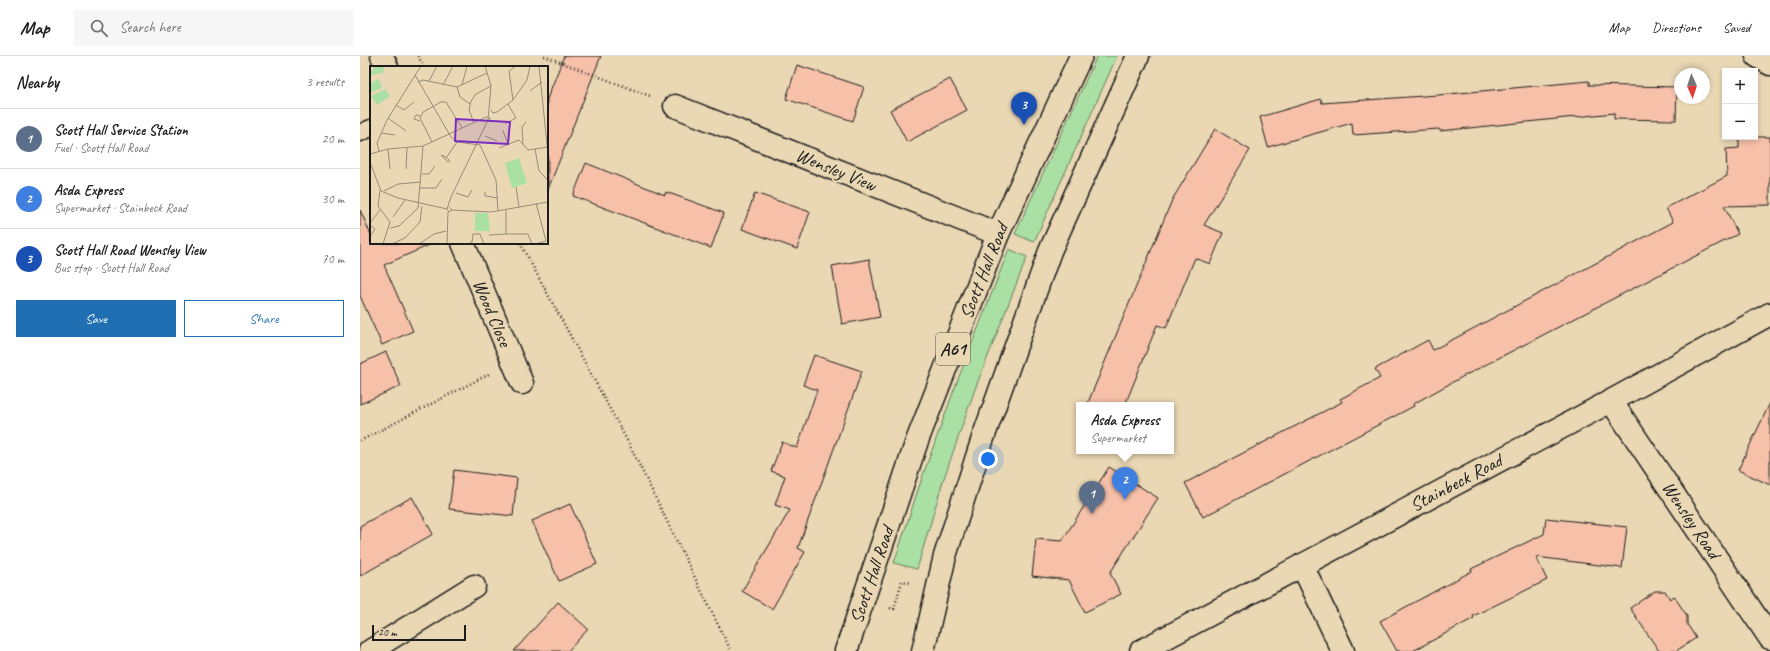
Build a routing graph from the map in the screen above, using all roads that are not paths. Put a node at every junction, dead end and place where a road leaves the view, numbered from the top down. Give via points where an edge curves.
1 (382, 56) edge
2 (1081, 56) edge
3 (1138, 56) edge
4 (1757, 56) edge
5 (1770, 64) edge
6 (387, 66) edge
7 (674, 106) road end
8 (370, 128) edge
9 (360, 133) edge
10 (998, 234) junction
11 (463, 244) edge
12 (1770, 314) edge
13 (522, 383) dead end
14 (1611, 401) junction
15 (1302, 565) junction
16 (474, 586) dead end
17 (1770, 638) edge
18 (370, 651) edge
19 (846, 651) edge
20 (923, 651) edge
21 (1141, 651) edge
22 (1343, 651) edge

1 - 6 main road
2 - 10 main road, Scott Hall Road / A61
3 - 20 main road via 1050,251 983,438 945,556
4 - 5 main road
7 - 10 main road, Wensley View
8 - 9 lane
10 - 19 main road, Scott Hall Road / A61 via 917,441
11 - 13 main road, Wood Close
12 - 14 main road, Stainbeck Road
14 - 15 main road, Stainbeck Road
14 - 17 main road, Wensley Road
15 - 21 main road, Stainbeck Road
15 - 22 main road
16 - 18 main road

